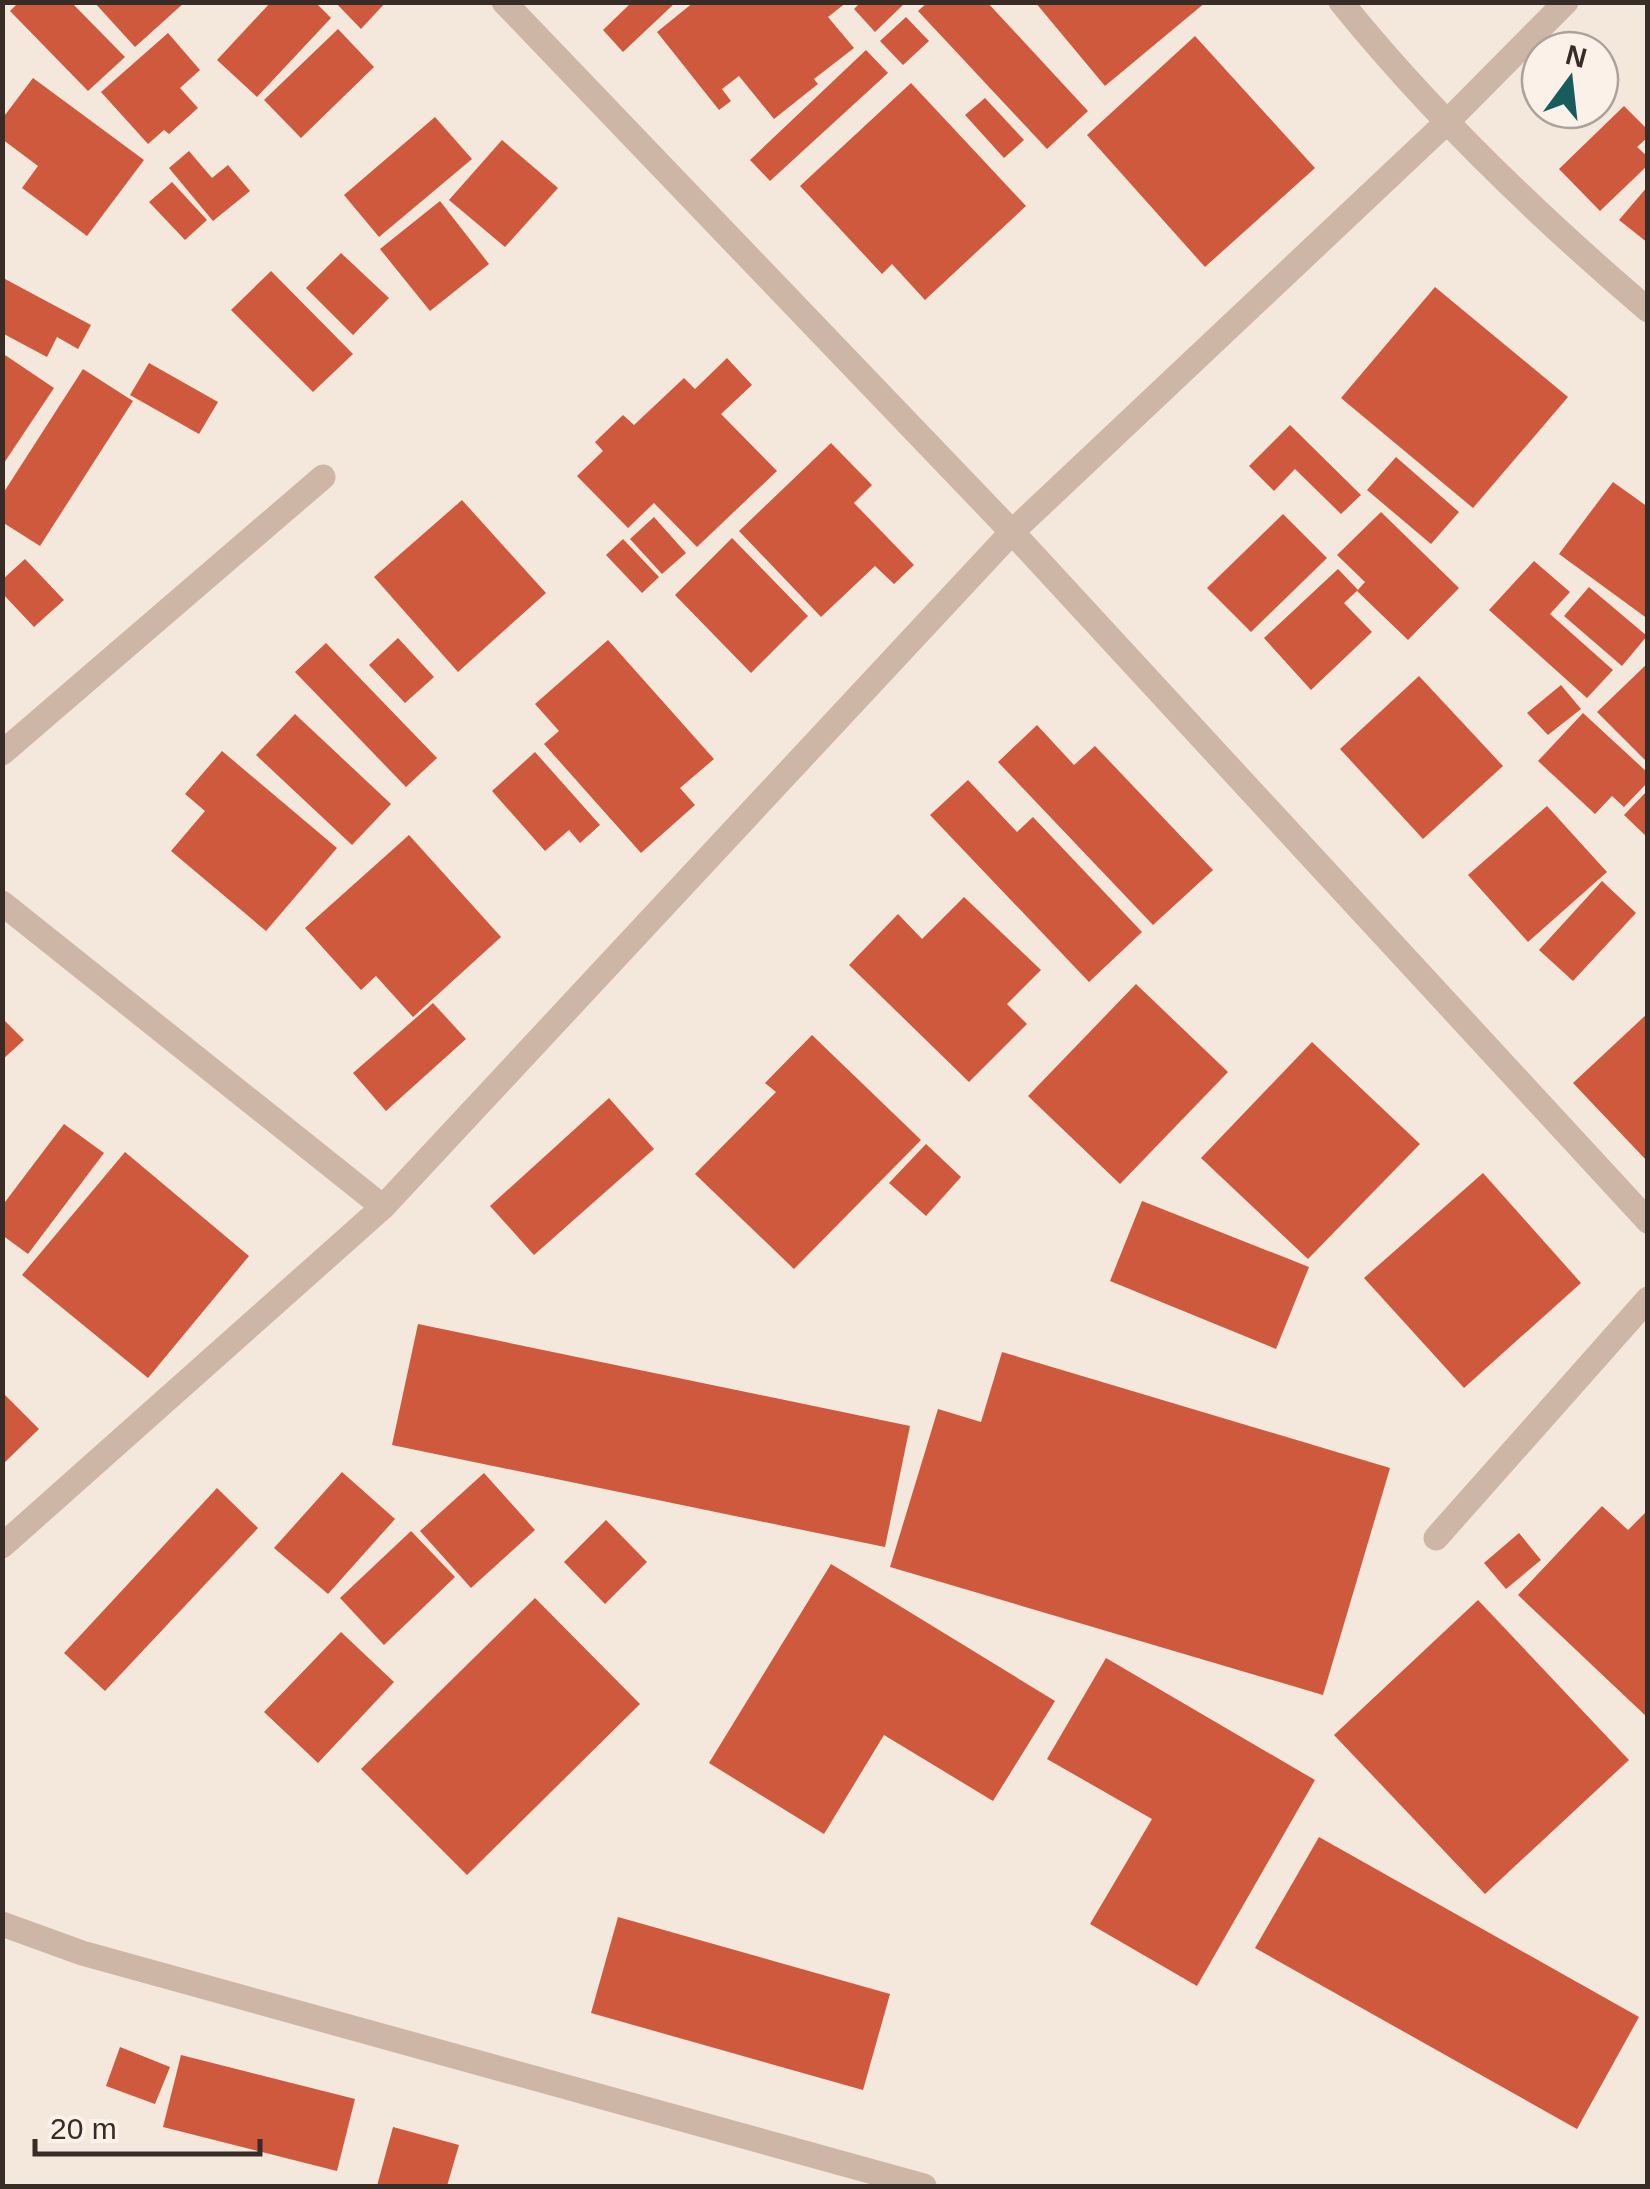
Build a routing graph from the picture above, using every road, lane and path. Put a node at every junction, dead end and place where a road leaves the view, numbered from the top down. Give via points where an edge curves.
1 (504, 2) edge
2 (1342, 2) edge
3 (1566, 2) edge
4 (1446, 122) junction
5 (1648, 310) edge
6 (323, 476) dead end
7 (1012, 532) junction
8 (2, 753) edge
9 (2, 903) edge
10 (384, 1207) junction
11 (1648, 1221) edge
12 (1648, 1299) edge
13 (1436, 1538) dead end
14 (2, 1546) edge
15 (2, 1924) edge
16 (924, 2186) edge

1 - 7 street
2 - 4 street
3 - 4 street
4 - 5 street
4 - 7 street
6 - 8 street
7 - 10 street
7 - 11 street
9 - 10 street
10 - 14 street
12 - 13 street
15 - 16 street via 82,1953

